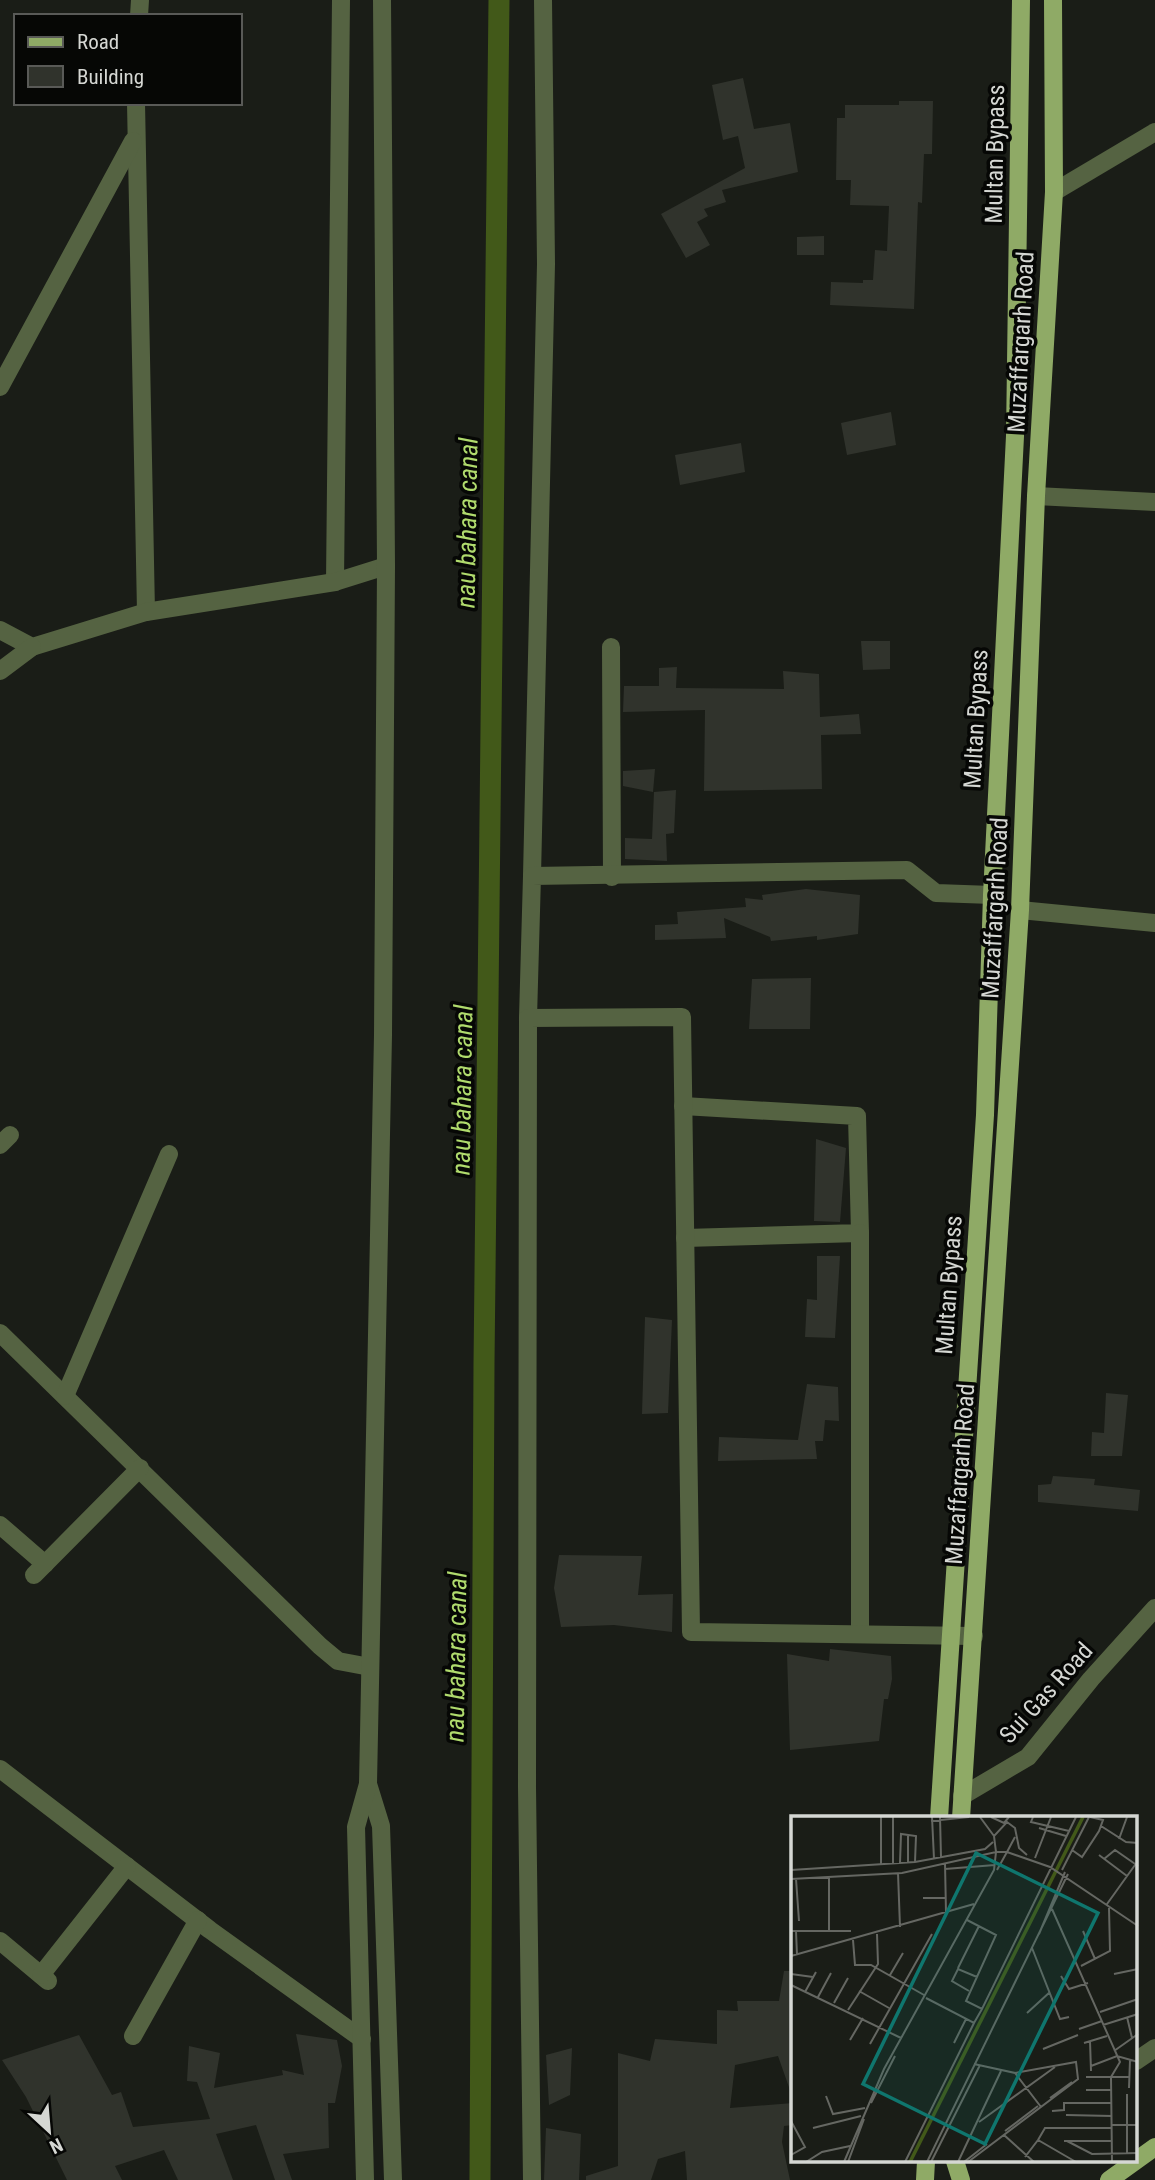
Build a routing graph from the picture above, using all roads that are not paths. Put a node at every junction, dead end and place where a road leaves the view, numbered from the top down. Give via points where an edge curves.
1 (341, 0) edge
2 (382, 0) edge
3 (542, 0) edge
4 (1021, 0) edge
5 (1053, 0) edge
6 (136, 105) edge
7 (1155, 132) edge
8 (135, 138) junction
9 (1054, 192) junction
10 (0, 387) edge
11 (1037, 496) junction
12 (1155, 502) edge
13 (386, 566) junction
14 (335, 582) junction
15 (146, 612) junction
16 (0, 630) edge
17 (32, 647) junction
18 (611, 647) dead end
19 (0, 671) edge
20 (532, 876) junction
21 (612, 877) junction
22 (992, 895) junction
23 (1020, 909) junction
24 (1155, 923) edge
25 (528, 1018) junction
26 (683, 1106) junction
27 (169, 1154) dead end
28 (860, 1233) junction
29 (685, 1238) junction
30 (0, 1332) edge
31 (65, 1396) junction
32 (140, 1468) junction
33 (0, 1525) edge
34 (1155, 1608) edge
35 (860, 1634) junction
36 (952, 1634) junction
37 (974, 1636) junction
38 (370, 1667) junction
39 (0, 1769) edge
40 (368, 1784) junction
41 (962, 1796) junction
42 (939, 1816) edge
43 (961, 1816) edge
44 (127, 1866) junction
45 (198, 1920) junction
46 (0, 1941) edge
47 (133, 2036) dead end
48 (362, 2039) junction
49 (1155, 2048) edge
50 (1138, 2060) edge
51 (1155, 2147) edge
52 (365, 2153) junction
53 (393, 2153) junction
54 (1138, 2159) edge
55 (926, 2162) edge
56 (956, 2162) edge
57 (1134, 2162) edge
58 (366, 2180) edge
59 (393, 2180) edge
60 (532, 2180) edge
61 (925, 2180) edge
62 (961, 2180) edge
63 (1109, 2180) edge

1 - 14 street
2 - 13 street
3 - 20 street via 546,264
4 - 22 main road, Multan Bypass via 1015,436
5 - 9 main road, Muzaffargarh Road
6 - 8 street
7 - 9 street
8 - 10 street
8 - 15 street
9 - 11 main road, Muzaffargarh Road
11 - 12 street
11 - 23 main road, Muzaffargarh Road
13 - 14 street
13 - 38 street via 383,1049
14 - 15 street
15 - 17 street
16 - 17 street
17 - 19 street
18 - 21 street
20 - 21 street
20 - 25 street
21 - 22 street via 907,870 936,892
22 - 36 main road, Multan Bypass via 985,1115
23 - 24 street
23 - 37 main road, Muzaffargarh Road
25 - 26 street via 682,1017
25 - 60 street via 527,1787
26 - 28 street via 857,1116
26 - 29 street
27 - 31 street
28 - 29 street
28 - 35 street
29 - 35 street via 691,1632
30 - 31 street
31 - 32 street
32 - 33 street via 39,1570
32 - 38 street via 320,1646 338,1661
34 - 41 street, Sui Gas Road via 1028,1757
35 - 36 street
36 - 37 street
36 - 42 main road, Multan Bypass
37 - 41 main road, Muzaffargarh Road
38 - 40 street
39 - 44 street
40 - 48 street via 356,1827
40 - 53 street via 381,1826
41 - 43 main road, Muzaffargarh Road
44 - 45 street
44 - 46 street via 44,1978
45 - 47 street
45 - 48 street
48 - 52 street
49 - 50 street
51 - 54 main road
52 - 53 street
52 - 58 street
53 - 59 street
55 - 61 main road
56 - 62 main road
57 - 63 main road

